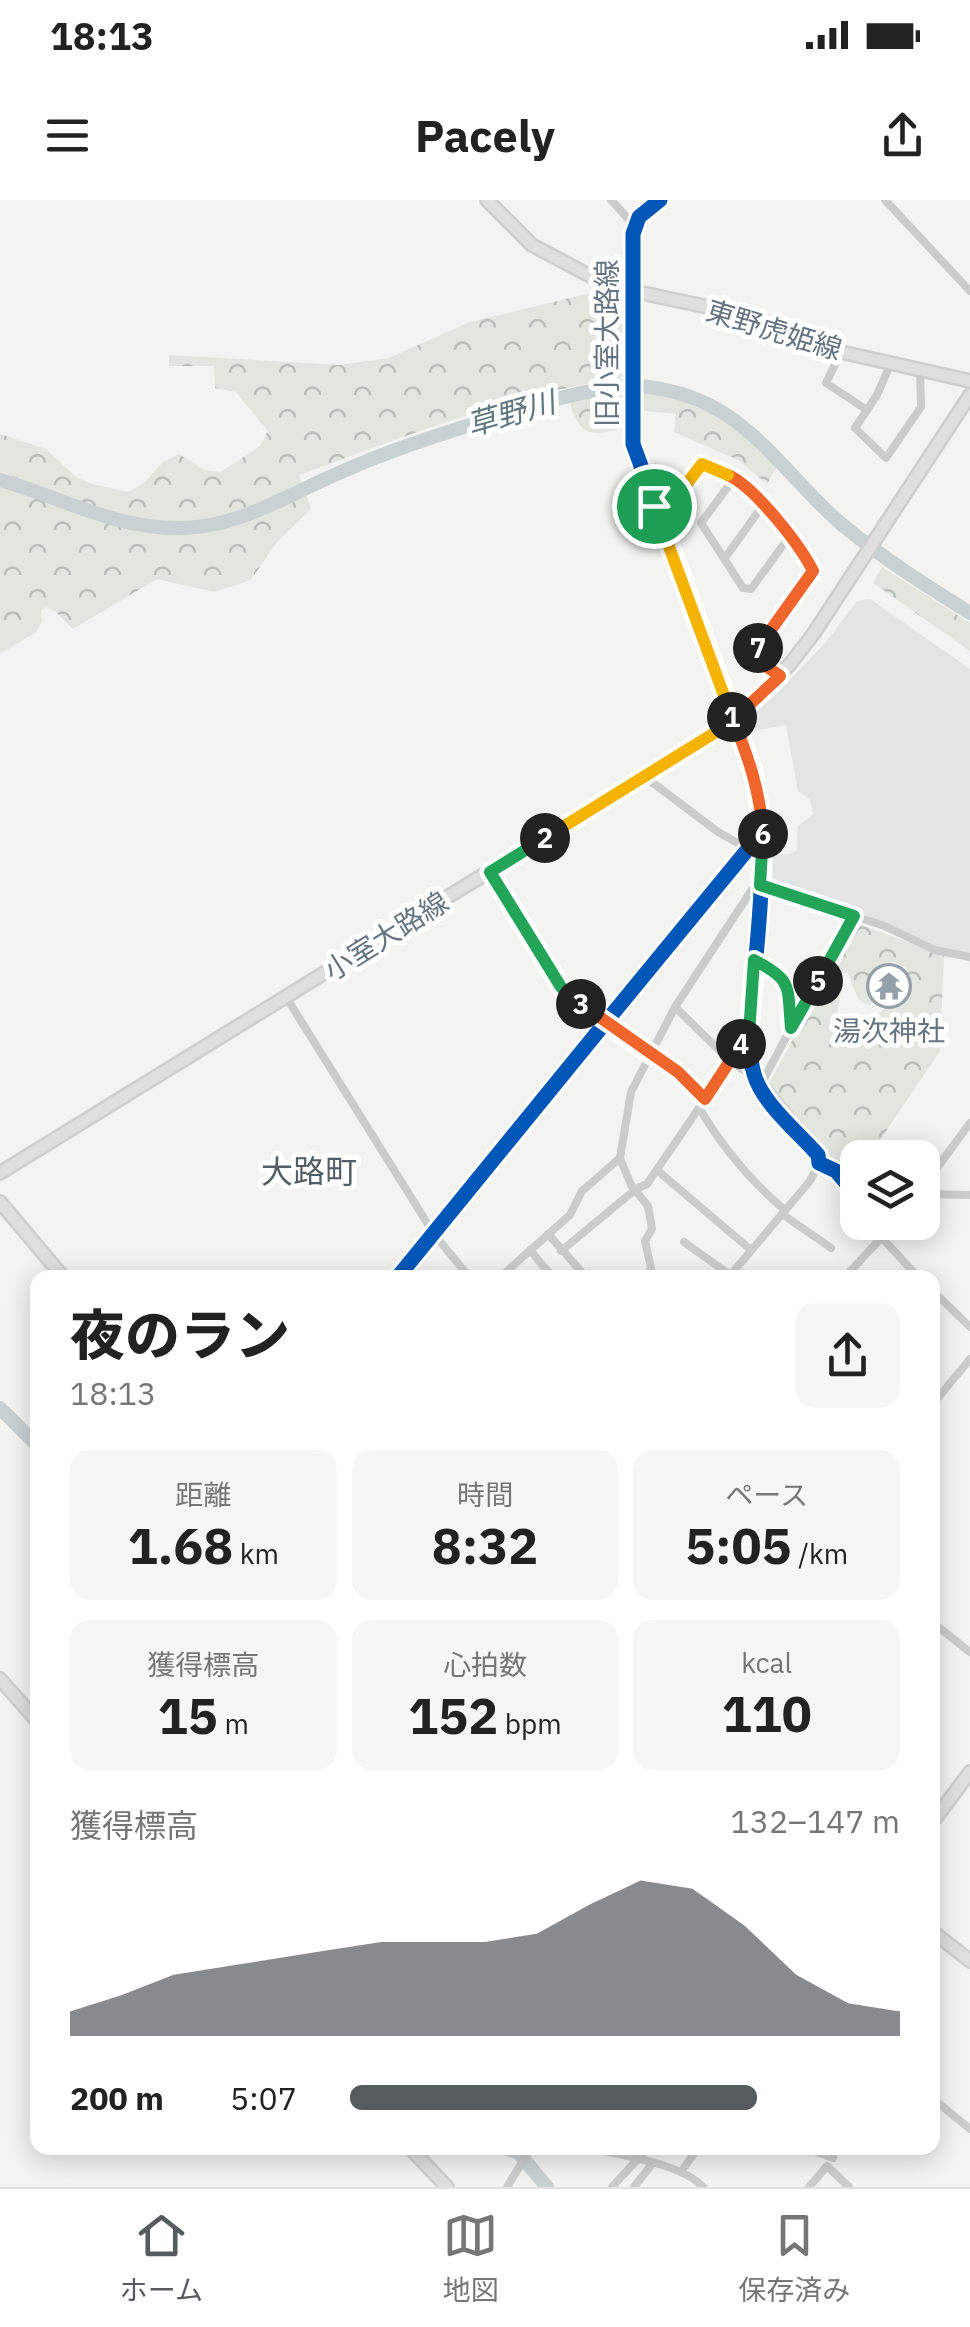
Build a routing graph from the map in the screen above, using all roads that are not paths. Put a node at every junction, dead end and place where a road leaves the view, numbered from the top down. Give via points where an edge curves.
1 (487, 200) edge
2 (610, 200) edge
3 (660, 200) edge
4 (885, 200) edge
5 (634, 225) junction
6 (970, 292) edge
7 (632, 296) junction
8 (841, 352) junction
9 (891, 363) junction
10 (920, 369) junction
11 (970, 381) edge
12 (970, 395) edge
13 (867, 410) junction
14 (734, 477) junction
15 (763, 505) junction
16 (654, 506) junction
17 (790, 538) junction
18 (726, 558) junction
19 (780, 676) junction
20 (733, 720) junction
21 (645, 777) junction
22 (754, 851) junction
23 (490, 872) junction
24 (760, 885) junction
25 (854, 916) junction
26 (970, 957) edge
27 (754, 960) junction
28 (286, 997) junction
29 (676, 1008) junction
30 (605, 1023) junction
31 (791, 1028) junction
32 (749, 1034) junction
33 (651, 1054) junction
34 (730, 1061) junction
35 (757, 1082) junction
36 (702, 1103) junction
37 (970, 1123) edge
38 (620, 1158) junction
39 (819, 1163) junction
40 (940, 1166) edge
41 (658, 1171) junction
42 (0, 1173) edge
43 (840, 1176) edge
44 (636, 1189) junction
45 (940, 1192) edge
46 (970, 1195) edge
47 (0, 1202) edge
48 (784, 1212) junction
49 (434, 1234) junction
50 (548, 1234) junction
51 (883, 1240) edge
52 (885, 1240) edge
53 (684, 1242) dead end
54 (831, 1248) dead end
55 (530, 1250) junction
56 (751, 1250) junction
57 (561, 1252) junction
58 (57, 1270) edge
59 (405, 1270) edge
60 (463, 1270) edge
61 (507, 1270) edge
62 (546, 1270) edge
63 (578, 1270) edge
64 (649, 1270) edge
65 (725, 1270) edge
66 (734, 1270) edge
67 (852, 1270) edge
68 (912, 1270) edge
69 (940, 1298) edge
70 (970, 1327) edge
71 (970, 1358) edge
72 (940, 1395) edge
73 (940, 1628) edge
74 (970, 1652) edge
75 (0, 1679) edge
76 (30, 1713) edge
77 (970, 1772) edge
78 (940, 1812) edge
79 (940, 1937) edge
80 (970, 1961) edge
81 (940, 2105) edge
82 (970, 2129) edge
83 (417, 2155) edge
84 (527, 2155) edge
85 (617, 2155) edge
86 (642, 2155) edge
87 (693, 2155) edge
88 (818, 2155) edge
89 (836, 2155) edge
90 (637, 2160) junction
91 (830, 2162) junction
92 (652, 2164) junction
93 (681, 2172) junction
94 (447, 2187) edge
95 (507, 2187) edge
96 (612, 2187) edge
97 (634, 2187) edge
98 (703, 2187) edge
99 (810, 2187) edge
100 (850, 2187) edge

1 - 7 main road, 東野虎姫線 via 532,245
2 - 5 street
3 - 5 street, 旧小室大路線
4 - 6 street
5 - 7 street, 旧小室大路線
7 - 8 main road, 東野虎姫線 via 763,321
7 - 16 street, 旧小室大路線 via 631,430
8 - 9 main road, 東野虎姫線
8 - 13 street via 826,383
9 - 10 main road, 東野虎姫線
9 - 13 street
10 - 11 main road, 東野虎姫線
10 - 13 street via 921,407 886,458 855,428
12 - 19 main road, 小室大路線
14 - 15 street
14 - 16 street via 702,464 678,495
14 - 18 street via 701,523
15 - 17 street
15 - 18 street
16 - 20 street, 旧小室大路線
17 - 18 street via 751,588 743,588
17 - 19 street via 813,571 752,656
19 - 20 main road, 小室大路線
20 - 21 main road, 小室大路線
20 - 22 main road via 761,802
21 - 22 street
21 - 23 main road, 小室大路線
22 - 24 main road
22 - 30 street
23 - 28 main road, 小室大路線
23 - 30 street via 561,987
24 - 25 street
24 - 27 main road
24 - 29 street via 738,907
25 - 26 street via 935,950
25 - 31 street
27 - 31 street via 787,984
27 - 32 main road
28 - 42 main road, 小室大路線
28 - 49 street
29 - 33 street
29 - 34 street
30 - 33 street
30 - 49 street
31 - 35 street
32 - 34 street
32 - 35 main road
33 - 36 street via 678,1072
33 - 38 street via 632,1092
34 - 35 street
34 - 36 street
35 - 39 main road
36 - 41 street
36 - 48 street via 723,1148
37 - 40 street
38 - 44 street
38 - 50 street
39 - 43 street
39 - 48 street
41 - 44 street
41 - 56 street
44 - 57 street
44 - 64 street via 652,1229 645,1241
45 - 46 street
47 - 58 main road
48 - 54 street
48 - 56 street
49 - 59 street
49 - 60 street
50 - 55 street
50 - 57 street
51 - 67 street
52 - 68 street
53 - 65 street
55 - 61 street
55 - 62 street
56 - 66 street
57 - 63 street
69 - 70 street
71 - 72 street
73 - 74 street
75 - 76 main road
77 - 78 main road
79 - 80 main road
81 - 82 street
83 - 94 main road
84 - 95 street
85 - 90 street
86 - 90 street
87 - 93 street
88 - 91 street
89 - 91 street
90 - 92 street
90 - 96 street
91 - 99 street
91 - 100 street
92 - 93 street
92 - 97 street
93 - 98 street

